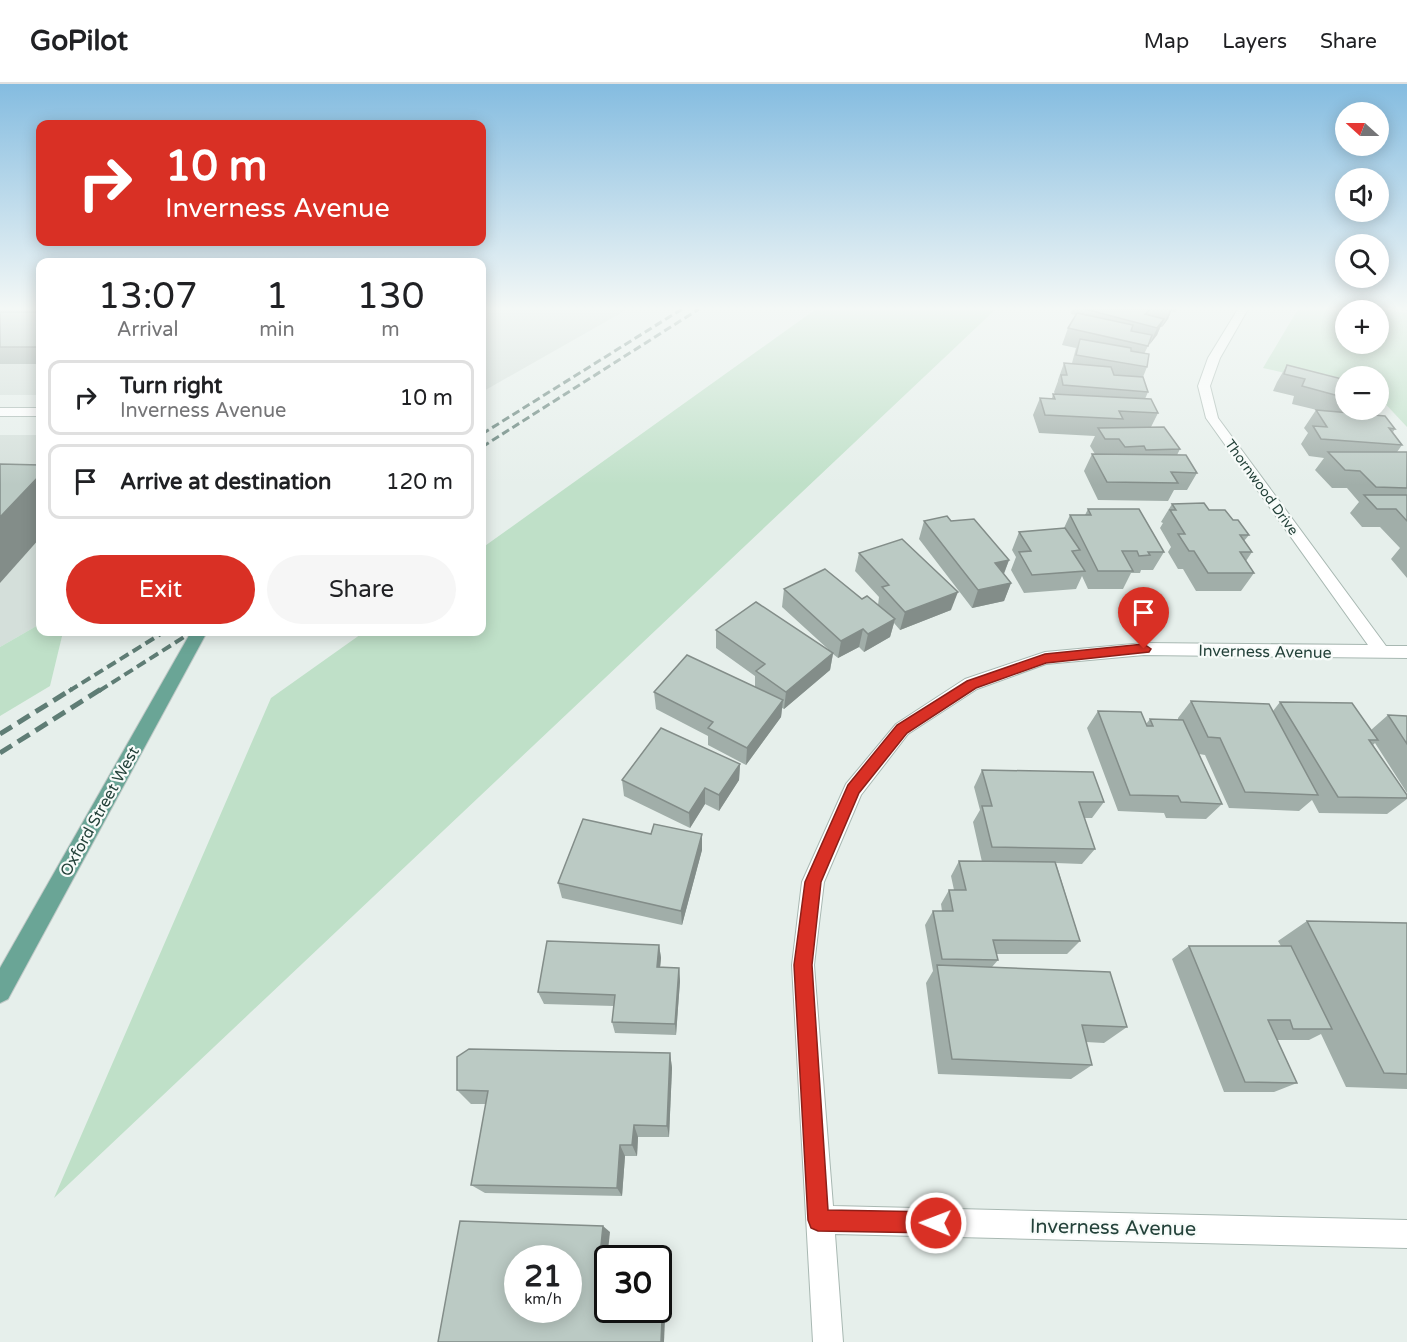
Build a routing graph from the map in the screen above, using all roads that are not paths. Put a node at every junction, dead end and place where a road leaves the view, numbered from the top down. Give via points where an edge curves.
1 (1211, 368) edge
2 (0, 412) edge
3 (36, 412) edge
4 (197, 636) edge
5 (1382, 652) junction
6 (1407, 652) edge
7 (0, 990) edge
8 (818, 1220) junction
9 (1407, 1234) edge
10 (828, 1342) edge

1 - 5 street, Thornwood Drive via 1204,386 1212,418
2 - 3 street
4 - 7 main road, Oxford Street West
5 - 6 street, Inverness Avenue
5 - 8 street, Inverness Avenue via 1144,649 1045,658 971,684 902,729 853,790 813,882 803,965
8 - 9 street, Inverness Avenue
8 - 10 street, Inverness Avenue

